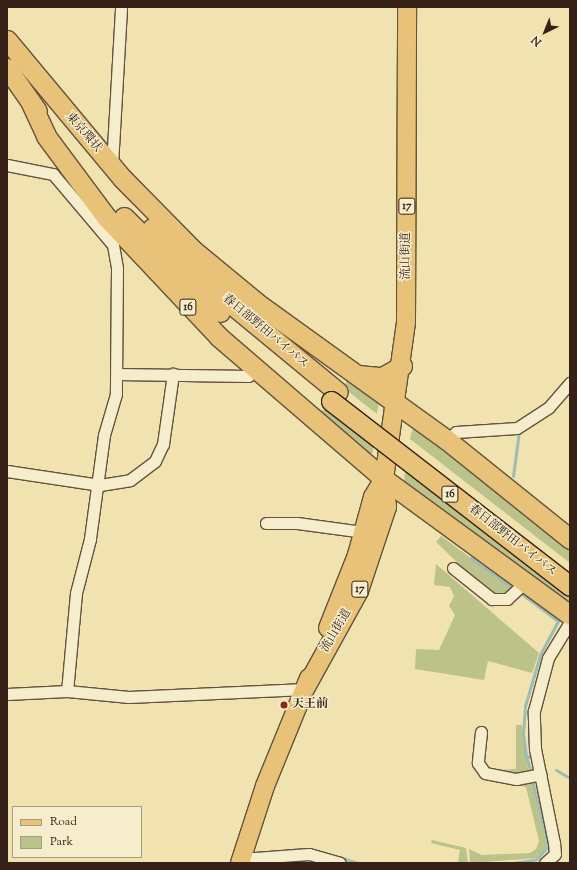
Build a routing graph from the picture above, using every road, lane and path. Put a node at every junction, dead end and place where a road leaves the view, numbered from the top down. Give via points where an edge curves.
1 (121, 7) edge
2 (407, 7) edge
3 (7, 40) edge
4 (7, 46) edge
5 (7, 68) edge
6 (30, 101) junction
7 (7, 165) edge
8 (112, 165) junction
9 (402, 366) junction
10 (254, 370) junction
11 (118, 374) junction
12 (173, 374) junction
13 (356, 375) junction
14 (570, 383) edge
15 (334, 397) junction
16 (396, 404) junction
17 (447, 440) junction
18 (7, 471) edge
19 (384, 479) junction
20 (100, 485) junction
21 (266, 523) dead end
22 (364, 532) junction
23 (570, 539) edge
24 (453, 568) dead end
25 (570, 570) edge
26 (525, 582) junction
27 (570, 586) edge
28 (570, 615) edge
29 (570, 622) edge
30 (305, 689) junction
31 (67, 691) junction
32 (7, 694) edge
33 (481, 732) dead end
34 (541, 774) junction
35 (240, 861) edge
36 (340, 863) edge
37 (545, 863) edge

1 - 8 street
2 - 9 main road, 流山街道 / 17 via 406,315
3 - 8 highway, 東京環状
4 - 15 highway, 春日部野田バイパス / 16 via 66,130 131,206 225,299
5 - 6 highway, 春日部野田バイパス / 16
6 - 10 highway, 16 via 46,136 107,218 173,292
6 - 15 highway, 春日部野田バイパス / 16 via 88,177 147,244 230,321
7 - 11 street via 53,174 113,245 117,268
8 - 13 highway, 東京環状 via 164,222 223,276
9 - 13 highway via 382,377
9 - 16 main road, 流山街道 / 17
10 - 12 street via 248,376
10 - 19 highway, 16
11 - 12 street
11 - 20 street via 104,435
12 - 20 street via 163,444 155,461 130,480
13 - 16 highway, 東京環状
14 - 17 street via 549,407 517,428 456,432
15 - 25 highway, 春日部野田バイパス / 16
15 - 27 highway, 春日部野田バイパス / 16, bridge
16 - 17 highway, 東京環状
16 - 19 main road, 流山街道 / 17
17 - 23 highway, 東京環状
18 - 20 street
19 - 22 main road, 流山街道 / 17 via 373,497
19 - 26 highway, 16
19 - 30 main road, 流山街道 / 17 via 387,507 364,580
20 - 31 street via 76,593
21 - 22 street via 297,523
22 - 30 main road, 流山街道 / 17
24 - 26 street via 492,599 507,599
26 - 28 highway, 16
29 - 34 street via 548,658 534,711 533,727
30 - 31 street via 128,698
30 - 35 main road, 流山街道 / 17 via 265,786
31 - 32 street
33 - 34 street via 478,763 485,772 516,779
34 - 37 street via 555,854
35 - 36 street via 309,854

